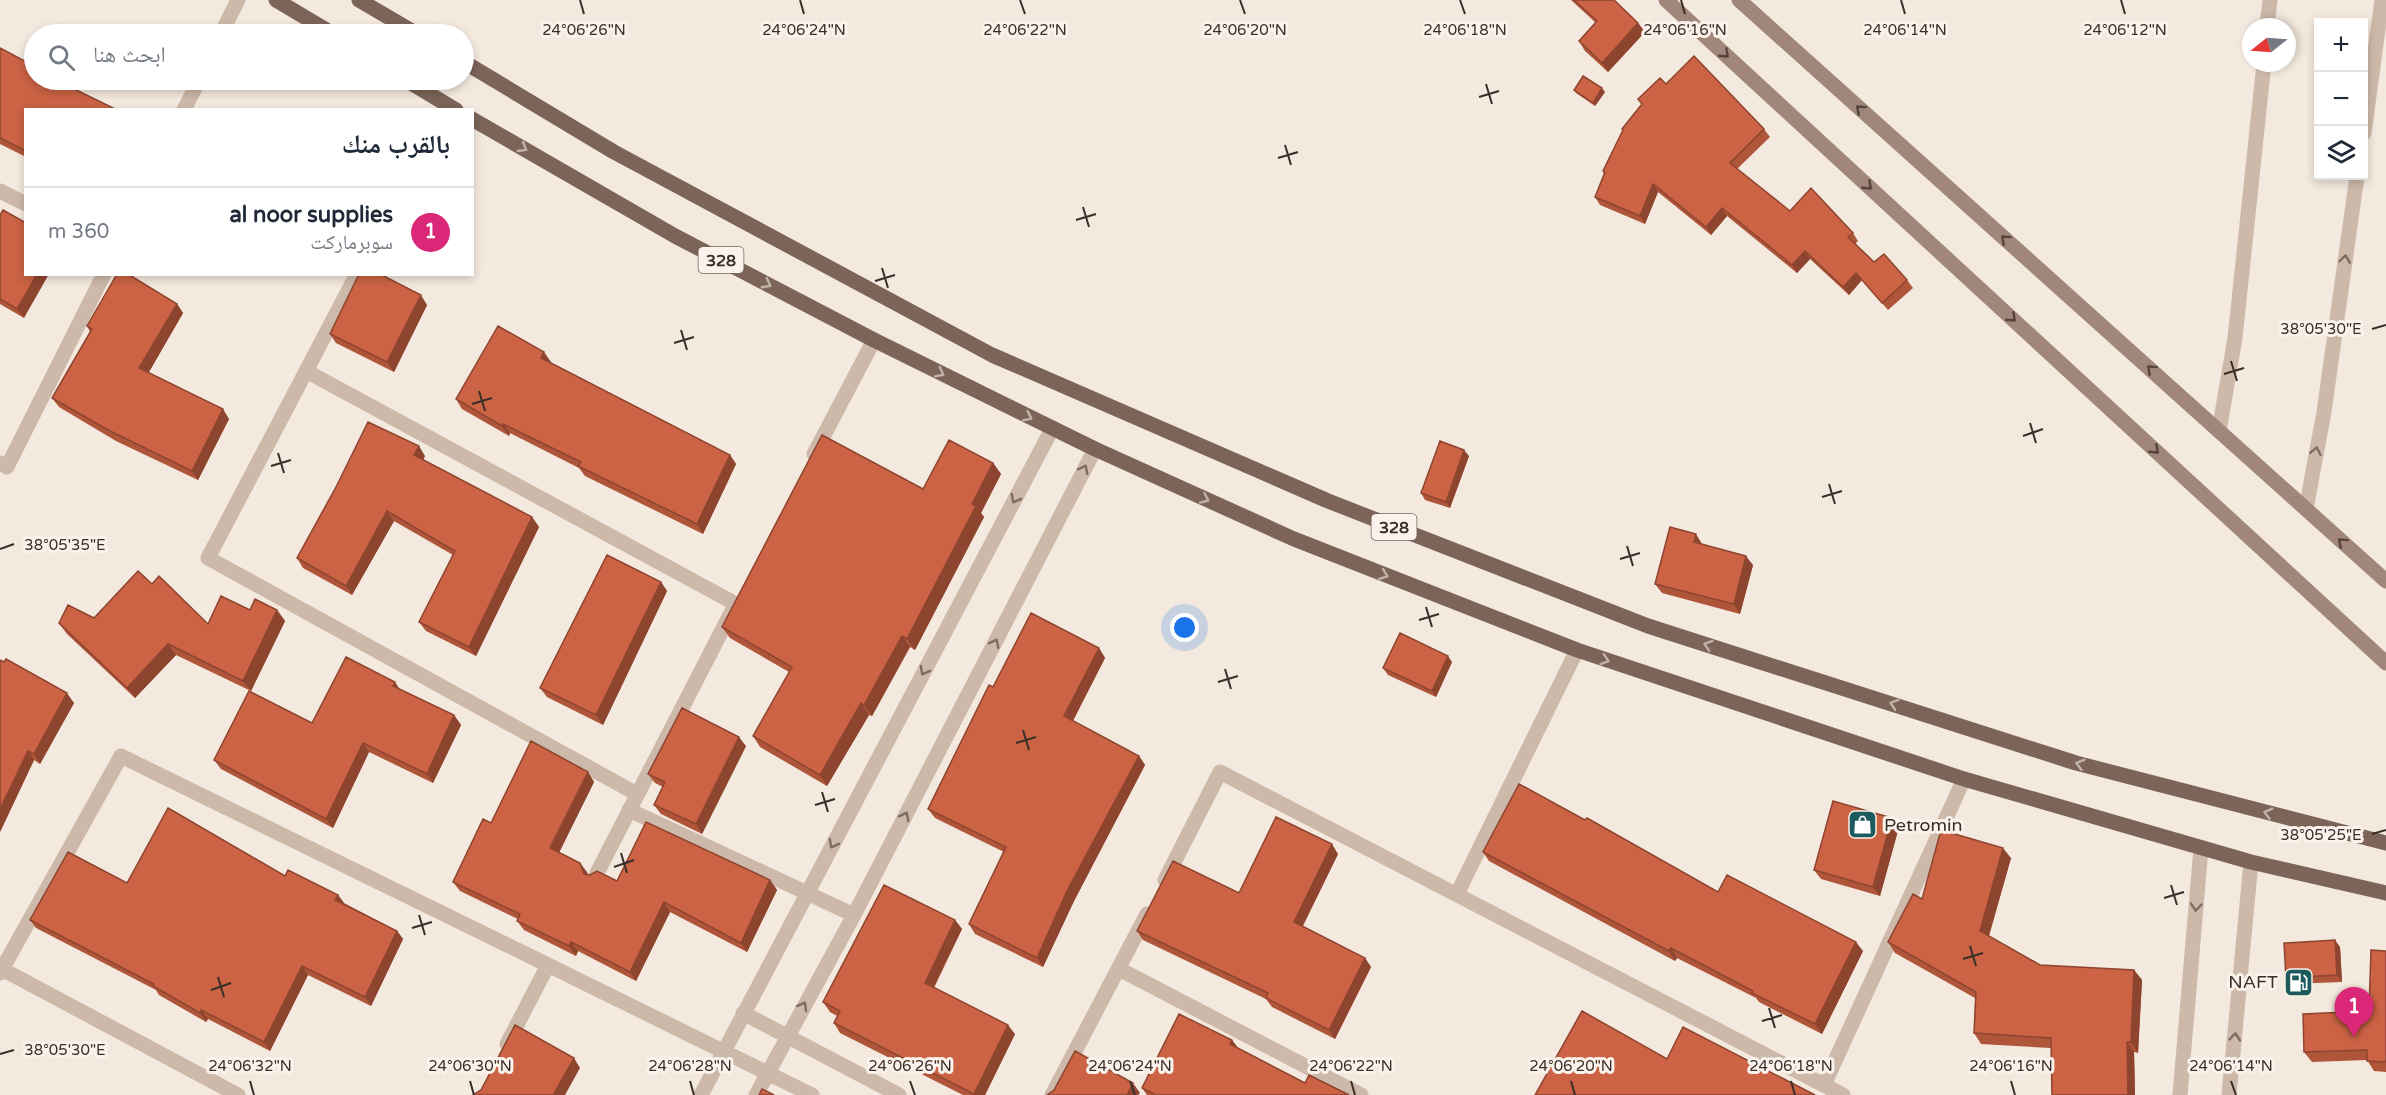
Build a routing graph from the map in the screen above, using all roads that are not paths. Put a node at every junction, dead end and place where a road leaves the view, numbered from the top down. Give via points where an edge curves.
1 (238, 0) edge
2 (276, 0) edge
3 (359, 0) edge
4 (1666, 0) edge
5 (1739, 0) edge
6 (2270, 0) edge
7 (2382, 0) edge
8 (2268, 18) edge
9 (226, 24) edge
10 (316, 24) edge
11 (400, 24) edge
12 (474, 68) edge
13 (2263, 72) edge
14 (194, 90) edge
15 (421, 90) edge
16 (185, 108) edge
17 (449, 108) edge
18 (474, 120) edge
19 (2365, 126) edge
20 (2356, 180) edge
21 (0, 191) edge
22 (24, 203) edge
23 (103, 276) edge
24 (356, 276) edge
25 (874, 340) junction
26 (306, 371) junction
27 (1052, 429) junction
28 (2219, 431) junction
29 (1095, 449) junction
30 (0, 463) edge
31 (808, 467) edge
32 (2306, 509) junction
33 (2386, 581) edge
34 (1577, 650) junction
35 (2386, 663) edge
36 (1964, 779) junction
37 (637, 794) junction
38 (629, 810) junction
39 (2386, 843) edge
40 (2200, 848) junction
41 (2251, 862) junction
42 (596, 875) edge
43 (807, 893) junction
44 (2386, 893) edge
45 (1457, 894) junction
46 (854, 915) junction
47 (548, 965) junction
48 (1119, 969) junction
49 (1, 971) edge
50 (743, 1013) junction
51 (786, 1036) junction
52 (725, 1050) junction
53 (501, 1055) edge
54 (768, 1072) junction
55 (1824, 1085) junction
56 (238, 1095) edge
57 (701, 1095) edge
58 (756, 1095) edge
59 (812, 1095) edge
60 (899, 1095) edge
61 (1052, 1095) edge
62 (1360, 1095) edge
63 (1843, 1095) edge
64 (2180, 1095) edge
65 (2229, 1095) edge

1 - 9 street
2 - 10 main road
3 - 11 main road
4 -> 35 main road
28 -> 5 main road
6 - 8 street
7 - 19 street
39 -> 12 main road, 328 via 2076,763 1648,626 1328,501 992,355 614,152
13 - 28 street via 2235,338
14 - 16 street
15 - 17 main road
18 -> 25 main road, 328 via 675,236
32 -> 20 street via 2324,412
21 - 22 street
23 - 30 street via 7,467
24 - 26 street
25 -> 27 main road, 328
25 - 31 street
26 - 37 street via 208,558
26 - 37 street via 739,599
27 - 29 main road
27 -> 43 street
28 - 32 main road
29 -> 34 main road via 1294,539
46 -> 29 street
33 -> 32 main road
34 -> 36 main road
34 - 45 street
36 - 40 main road
36 - 55 street
37 - 38 street
38 - 42 street
38 - 43 street
40 - 41 main road
40 -> 64 street
41 - 44 main road
65 -> 41 street
43 - 46 street
43 - 50 street
45 - 48 street via 1220,772
45 - 55 street
51 -> 46 street
47 - 49 street via 121,756
47 - 52 street
47 - 53 street
48 - 61 street
48 - 62 street
49 - 56 street
50 - 51 street
50 - 52 street
51 - 54 street
51 - 60 street
52 - 54 street
52 - 57 street
54 - 58 street
54 - 59 street
55 - 63 street

